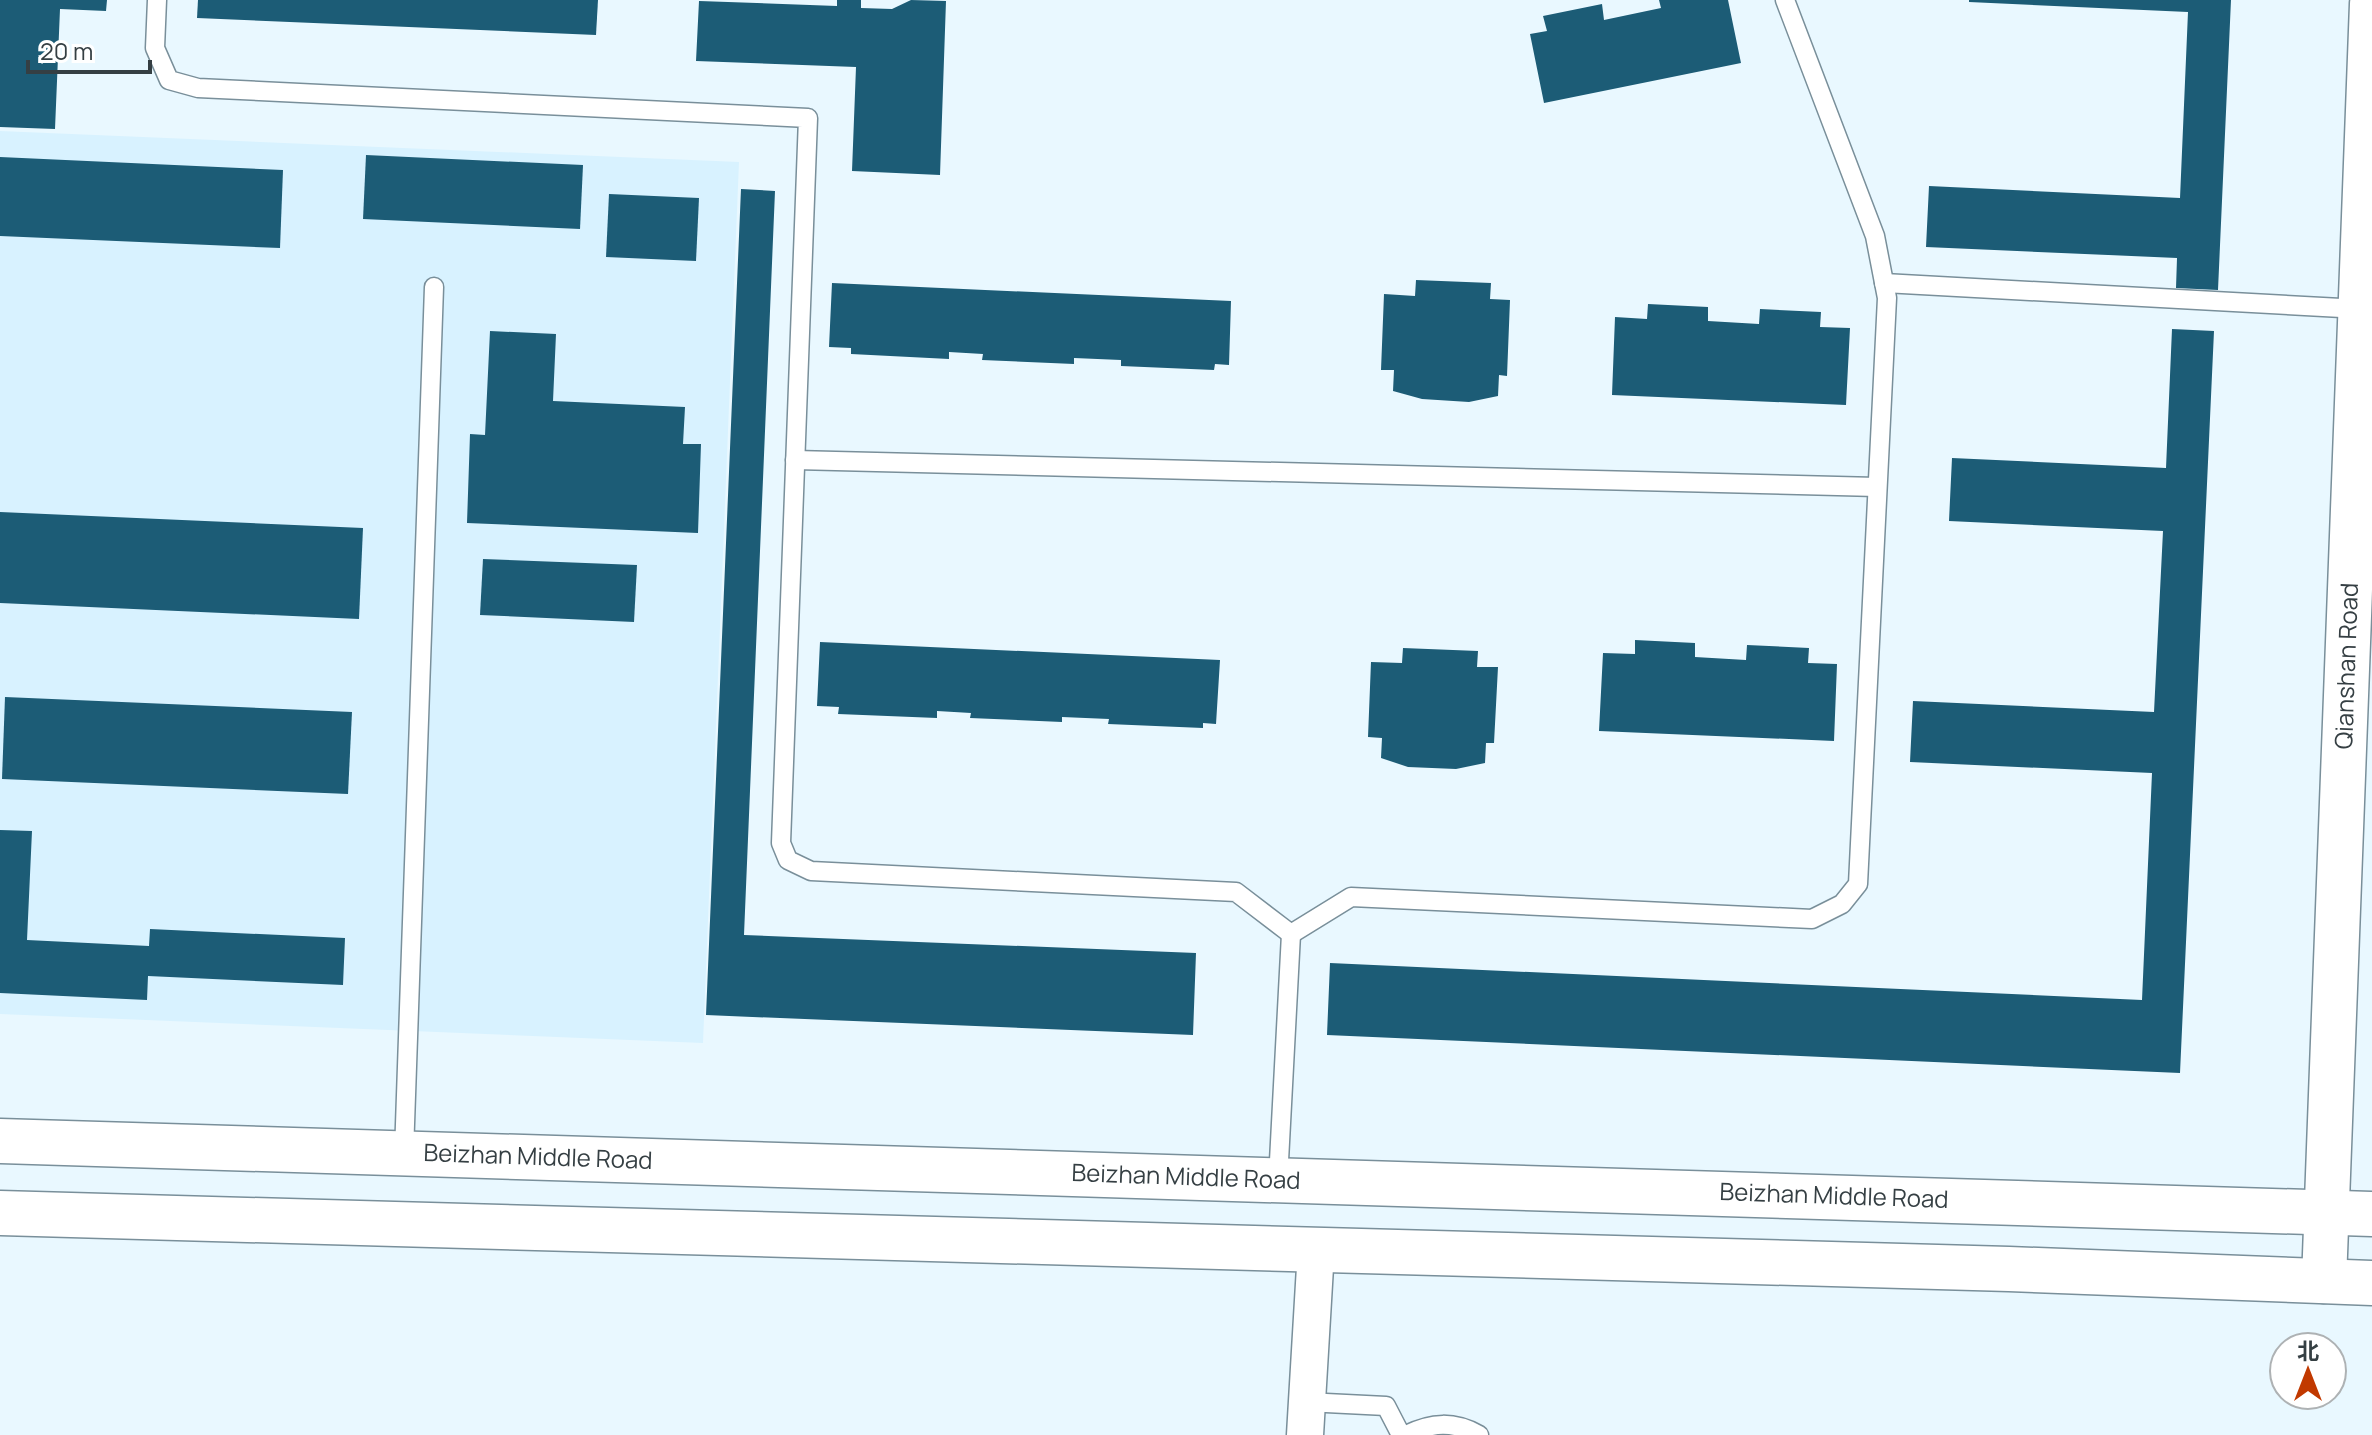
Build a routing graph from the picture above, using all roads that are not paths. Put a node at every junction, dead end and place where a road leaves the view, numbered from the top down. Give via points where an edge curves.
1 (157, 0) edge
2 (1785, 0) edge
3 (2372, 4) edge
4 (1884, 283) junction
5 (434, 287) dead end
6 (2360, 309) junction
7 (795, 460) junction
8 (1877, 487) junction
9 (1291, 934) junction
10 (0, 1141) edge
11 (404, 1153) junction
12 (1278, 1180) junction
13 (0, 1213) edge
14 (2326, 1213) junction
15 (2372, 1214) edge
16 (1316, 1250) junction
17 (2324, 1281) junction
18 (2372, 1283) edge
19 (1306, 1419) edge
20 (1404, 1435) edge
21 (1479, 1435) edge

1 - 7 lane via 155,48 169,80 198,88 808,118
2 - 4 lane via 1875,236
3 - 6 main road, Qianshan Road
4 - 6 lane
4 - 8 lane
5 - 11 lane
6 - 14 main road, Qianshan Road
7 - 8 lane
7 - 9 lane via 781,843 788,860 811,871 1236,892
8 - 9 lane via 1858,884 1842,904 1812,919 1351,897
9 - 12 lane
10 - 11 main road, Beizhan Middle Road
11 - 12 main road, Beizhan Middle Road
12 - 14 main road, Beizhan Middle Road
13 - 16 main road
14 - 15 main road, Beizhan Middle Road
14 - 17 main road, Qianshan Road
16 - 17 main road
16 - 19 street
17 - 18 main road
19 - 20 lane via 1386,1406
20 - 21 lane via 1444,1424

